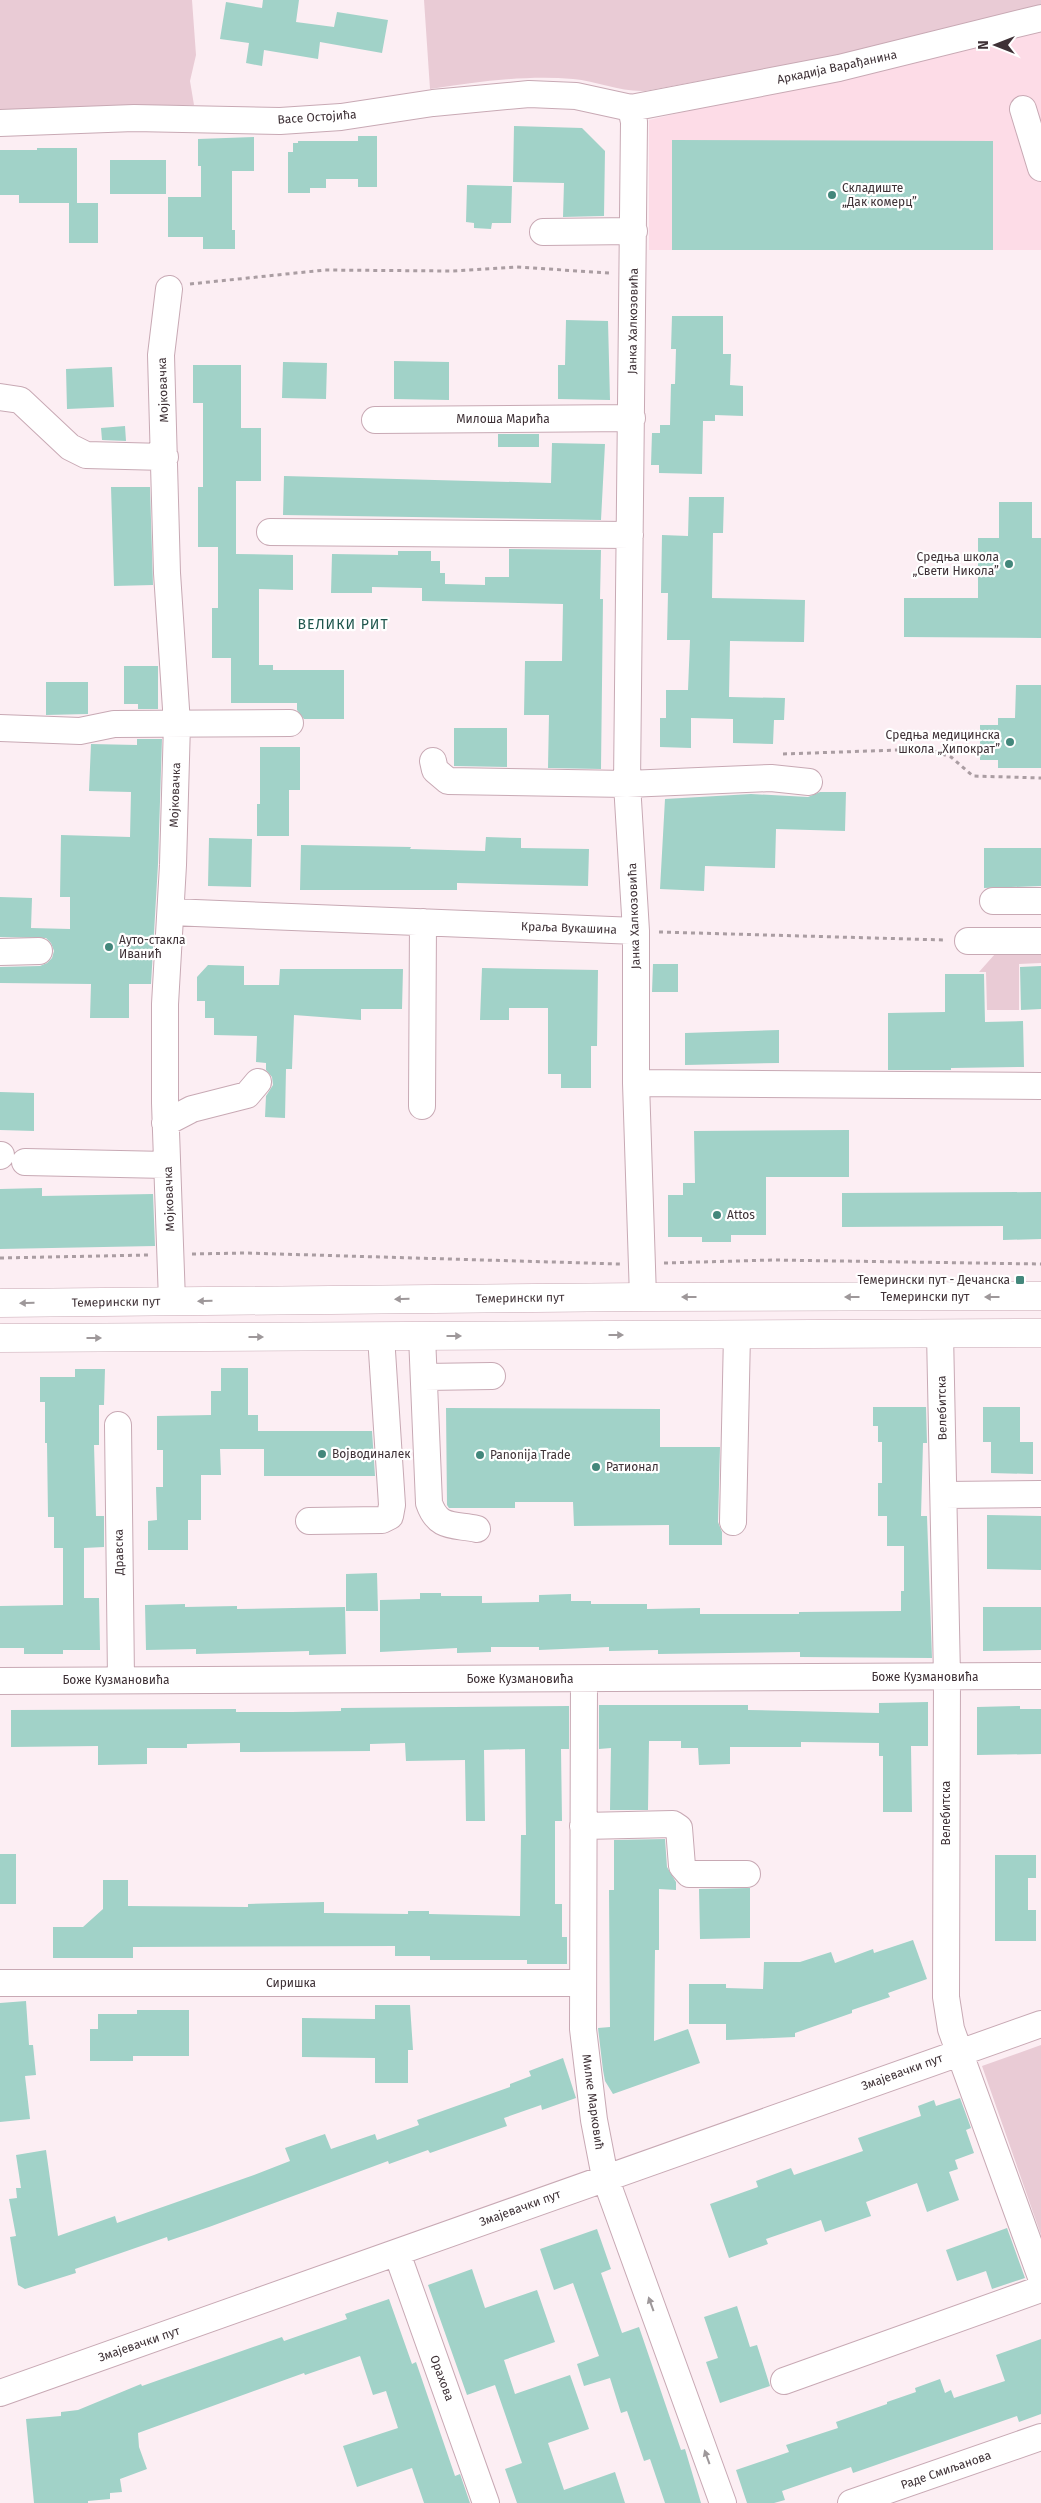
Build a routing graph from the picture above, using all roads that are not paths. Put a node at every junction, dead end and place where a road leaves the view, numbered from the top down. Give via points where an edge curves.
1 (1041, 18) edge
2 (631, 108) junction
3 (1023, 109) dead end
4 (0, 124) edge
5 (1041, 168) edge
6 (634, 231) junction
7 (543, 232) dead end
8 (169, 289) road end
9 (0, 397) edge
10 (632, 418) junction
11 (374, 420) dead end
12 (165, 457) junction
13 (270, 532) dead end
14 (630, 535) junction
15 (290, 723) dead end
16 (176, 724) junction
17 (0, 728) edge
18 (433, 761) dead end
19 (809, 782) dead end
20 (627, 784) junction
21 (993, 901) dead end
22 (1041, 901) edge
23 (171, 912) junction
24 (423, 922) junction
25 (636, 931) junction
26 (968, 940) road end
27 (1041, 941) edge
28 (39, 950) dead end
29 (0, 952) edge
30 (258, 1082) dead end
31 (636, 1083) junction
32 (1041, 1086) edge
33 (422, 1106) dead end
34 (166, 1123) junction
35 (9, 1158) edge
36 (167, 1164) junction
37 (1041, 1296) edge
38 (644, 1297) junction
39 (172, 1301) junction
40 (0, 1303) edge
41 (940, 1333) junction
42 (1041, 1333) edge
43 (737, 1334) junction
44 (381, 1336) junction
45 (422, 1336) junction
46 (0, 1338) edge
47 (492, 1376) dead end
48 (424, 1377) junction
49 (118, 1425) dead end
50 (1041, 1494) edge
51 (944, 1495) junction
52 (309, 1521) dead end
53 (733, 1522) dead end
54 (477, 1528) dead end
55 (1041, 1676) edge
56 (947, 1677) junction
57 (584, 1679) junction
58 (121, 1680) junction
59 (0, 1681) edge
60 (583, 1826) junction
61 (747, 1874) dead end
62 (582, 1983) junction
63 (0, 1984) edge
64 (1041, 2024) edge
65 (960, 2051) junction
66 (605, 2177) junction
67 (397, 2253) junction
68 (1041, 2277) edge
69 (1041, 2289) edge
70 (784, 2381) dead end
71 (0, 2393) edge
72 (1041, 2437) edge
73 (486, 2503) edge
74 (723, 2503) edge
75 (851, 2503) edge

1 - 2 street, Аркадија Варађанина via 839,68
2 - 4 street, Васе Остојића via 576,96 529,94 433,103 341,117 280,121 134,118
2 - 6 street, Јанка Халкозовића via 634,122
3 - 5 street
6 - 7 street
6 - 10 street, Јанка Халкозовића
8 - 12 street, Мојковачка via 161,354
9 - 12 street via 20,400 70,447 86,455
10 - 11 street, Милоша Марића
10 - 14 street, Јанка Халкозовића
12 - 16 street, Мојковачка via 167,573
13 - 14 street
14 - 20 street, Јанка Халкозовића
15 - 16 street
16 - 17 street via 114,724 80,731
16 - 23 street, Мојковачка
18 - 20 street via 435,770 448,780
19 - 20 street via 771,778
20 - 25 street, Јанка Халкозовића
21 - 22 street
23 - 24 street, Краља Вукашина
23 - 34 street, Мојковачка via 166,1004
24 - 25 street, Краља Вукашина
24 - 33 street
25 - 31 street, Јанка Халкозовића
26 - 27 street
28 - 29 street
30 - 34 street via 247,1095 192,1109
31 - 32 street
31 - 38 street, Јанка Халкозовића
34 - 36 street, Мојковачка
35 - 36 street
36 - 39 street, Мојковачка
37 -> 38 main road, Темерински пут
38 -> 39 main road, Темерински пут
39 -> 40 main road, Темерински пут
41 - 42 main road
41 - 43 main road
41 - 51 street, Велебитска
45 -> 43 main road
43 - 53 street
44 - 45 main road
46 -> 44 main road
44 - 52 street via 392,1505 390,1516 382,1520
45 - 48 street
47 - 48 street
48 - 54 street via 428,1503 439,1522
49 - 58 street, Дравска
50 - 51 street
51 - 56 street, Велебитска
55 - 56 street, Боже Кузмановића
56 - 57 street, Боже Кузмановића
56 - 65 street, Велебитска via 946,1997
57 - 58 street, Боже Кузмановића
57 - 60 street, Милке Марковић
58 - 59 street, Боже Кузмановића
60 - 61 street via 673,1824 679,1828 682,1866 689,1874
60 - 62 street, Милке Марковић
62 - 63 street, Сиришка
62 - 66 street, Милке Марковић via 587,2071
64 - 65 street, Змајевачки пут
65 - 66 street, Змајевачки пут
65 - 68 street, Велебитска
66 - 67 street, Змајевачки пут
74 -> 66 street, Милке Марковић
67 - 71 street, Змајевачки пут
67 - 73 street, Орахова
69 - 70 street
72 - 75 street, Раде Смиљанова

